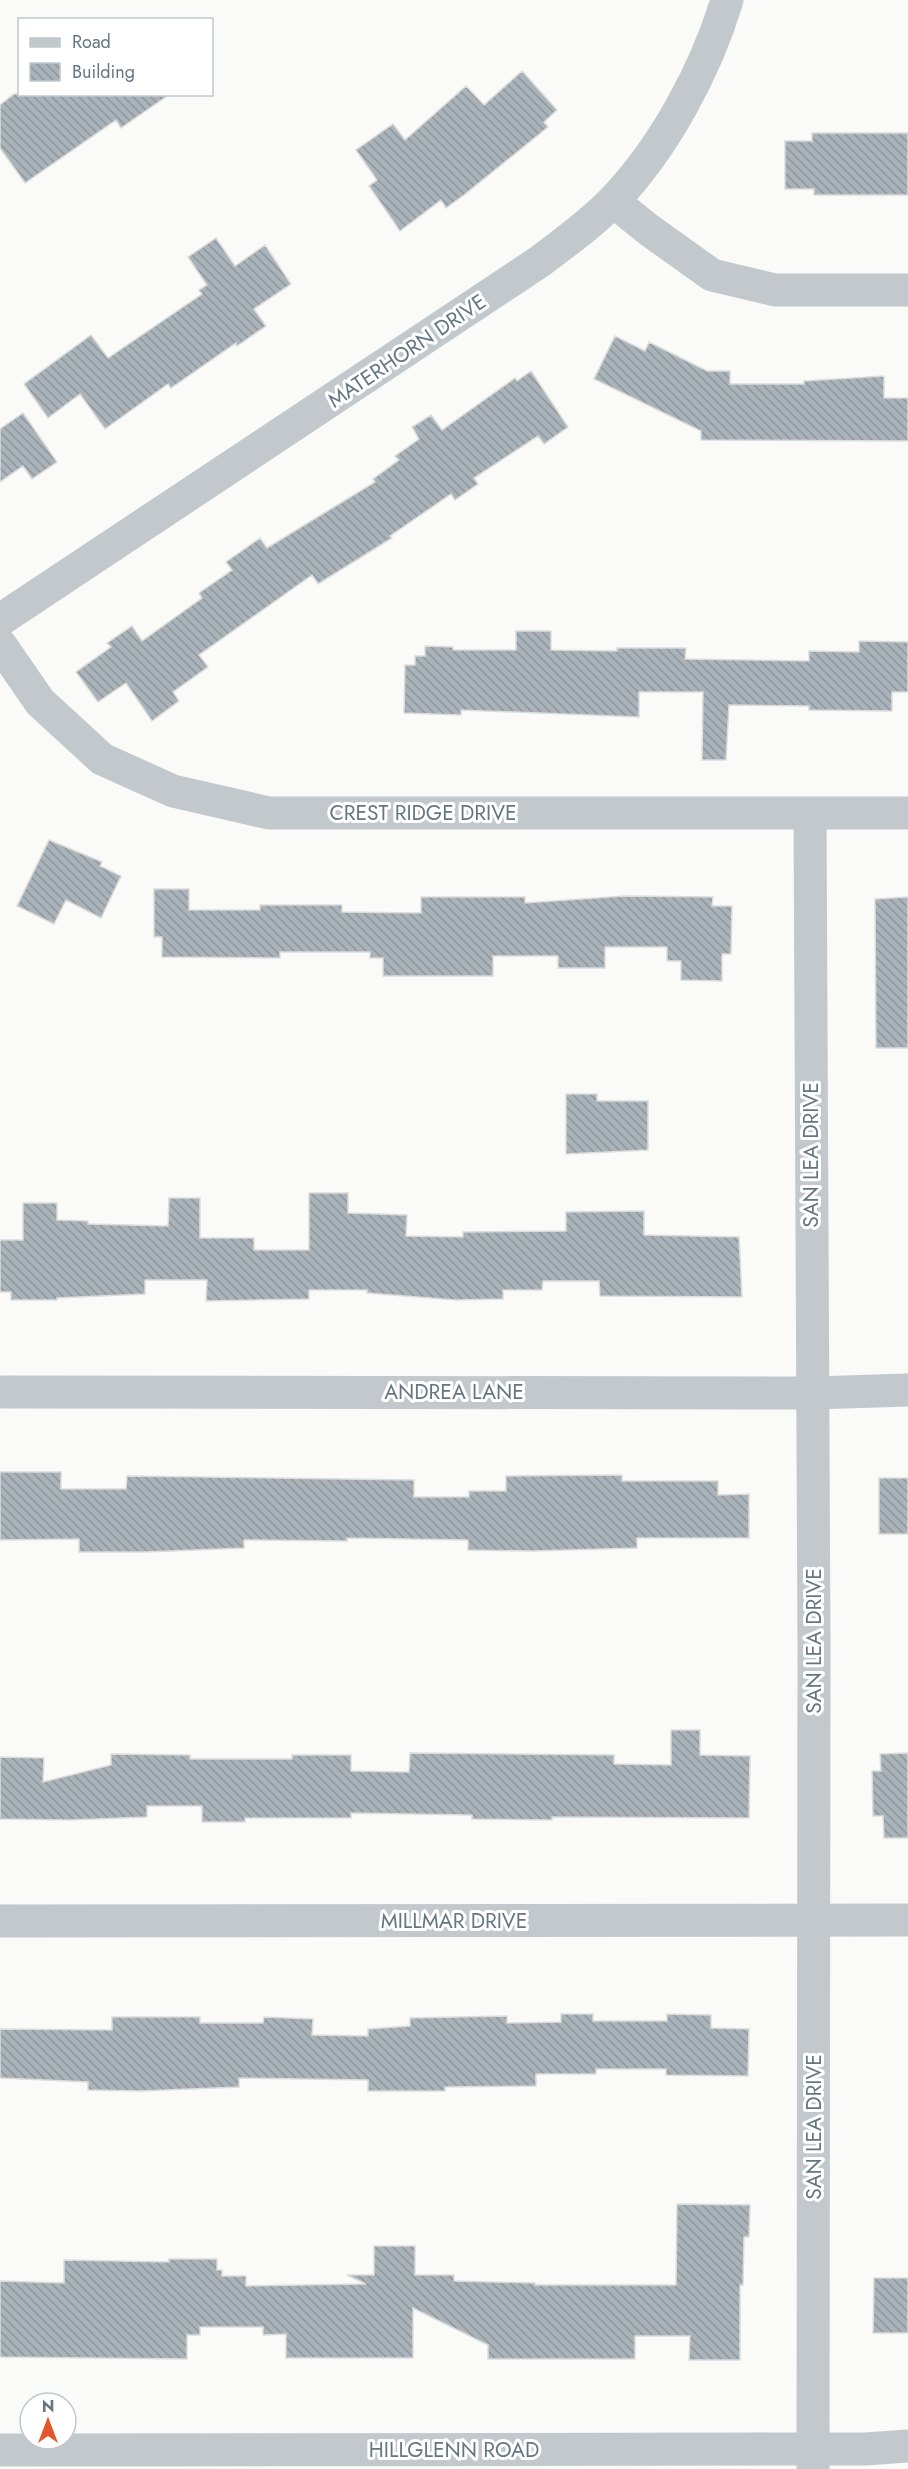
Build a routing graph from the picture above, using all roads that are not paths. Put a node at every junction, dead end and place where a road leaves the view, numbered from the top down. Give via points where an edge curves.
1 (727, 0) edge
2 (613, 201) junction
3 (908, 290) edge
4 (0, 620) edge
5 (0, 644) edge
6 (810, 813) junction
7 (908, 813) edge
8 (908, 1390) edge
9 (0, 1392) edge
10 (813, 1393) junction
11 (908, 1920) edge
12 (0, 1921) edge
13 (813, 1921) junction
14 (908, 2446) edge
15 (0, 2450) edge
16 (812, 2459) edge

1 - 2 street, MATERHORN DRIVE via 719,28 683,104
2 - 3 street via 712,275 775,290
2 - 4 street, MATERHORN DRIVE via 539,262
5 - 6 street, CREST RIDGE DRIVE via 40,702 102,759 173,791 269,813
6 - 7 street, CREST RIDGE DRIVE
6 - 10 street, SAN LEA DRIVE
8 - 10 street, ANDREA LANE
9 - 10 street, ANDREA LANE
10 - 13 street, SAN LEA DRIVE
11 - 13 street, MILLMAR DRIVE
12 - 13 street, MILLMAR DRIVE
13 - 16 street, SAN LEA DRIVE
14 - 16 street, HILLGLENN ROAD
15 - 16 street, HILLGLENN ROAD

